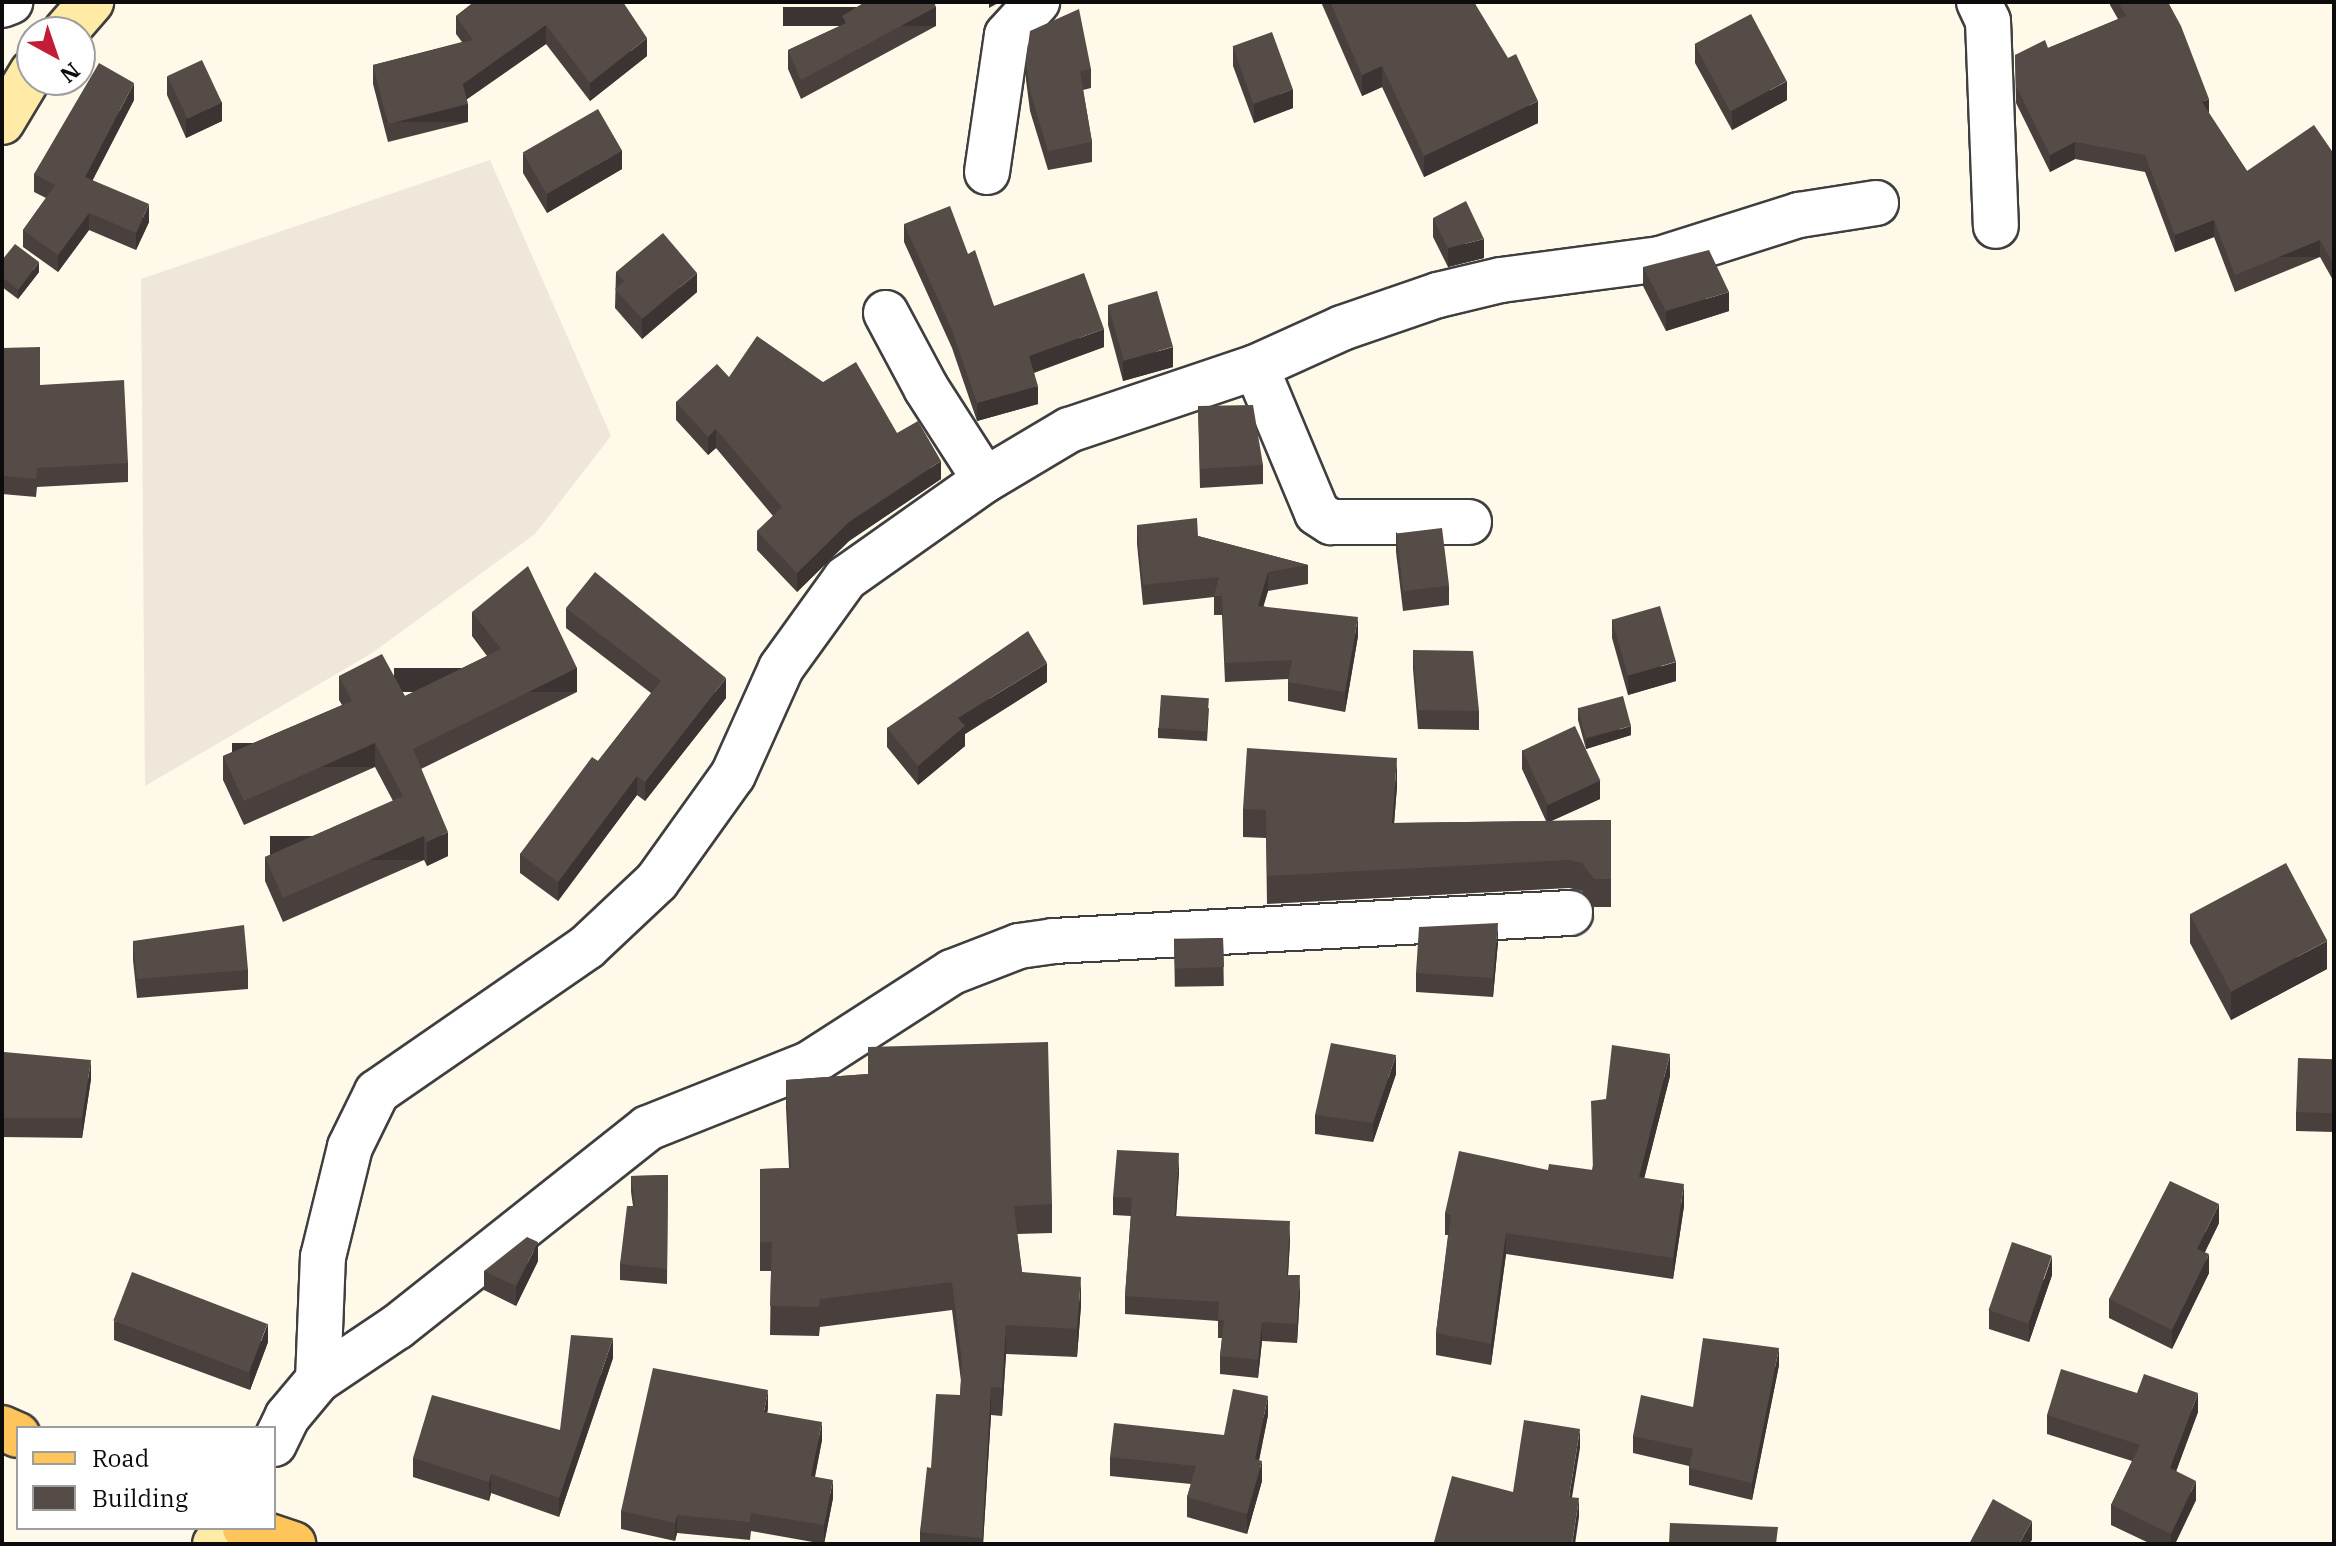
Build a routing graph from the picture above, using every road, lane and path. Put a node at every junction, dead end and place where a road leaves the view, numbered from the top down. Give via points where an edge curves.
1 (10, 2) edge
2 (1037, 2) edge
3 (1979, 2) edge
4 (2, 5) edge
5 (18, 96) edge
6 (2, 122) edge
7 (987, 172) dead end
8 (1876, 203) dead end
9 (1996, 226) dead end
10 (886, 313) dead end
11 (1256, 367) junction
12 (985, 480) junction
13 (1469, 522) dead end
14 (1570, 913) dead end
15 (318, 1380) junction
16 (276, 1440) edge
17 (230, 1530) edge
18 (251, 1530) edge
19 (215, 1544) edge
20 (293, 1544) edge

1 - 4 street
2 - 7 street via 1007,35
3 - 9 street via 1988,21
5 - 6 street
8 - 11 street via 1799,215 1660,259 1501,280 1438,295 1342,328
10 - 12 street
11 - 12 street via 1069,430
11 - 13 street via 1317,513 1331,522
12 - 15 street via 846,578 781,668 733,775 657,881 587,947 377,1092 350,1147 323,1257
14 - 15 street via 1335,928 1278,925 1019,946 952,972 809,1064 648,1128 397,1327
15 - 16 street via 287,1417
17 - 19 street
18 - 20 main road

